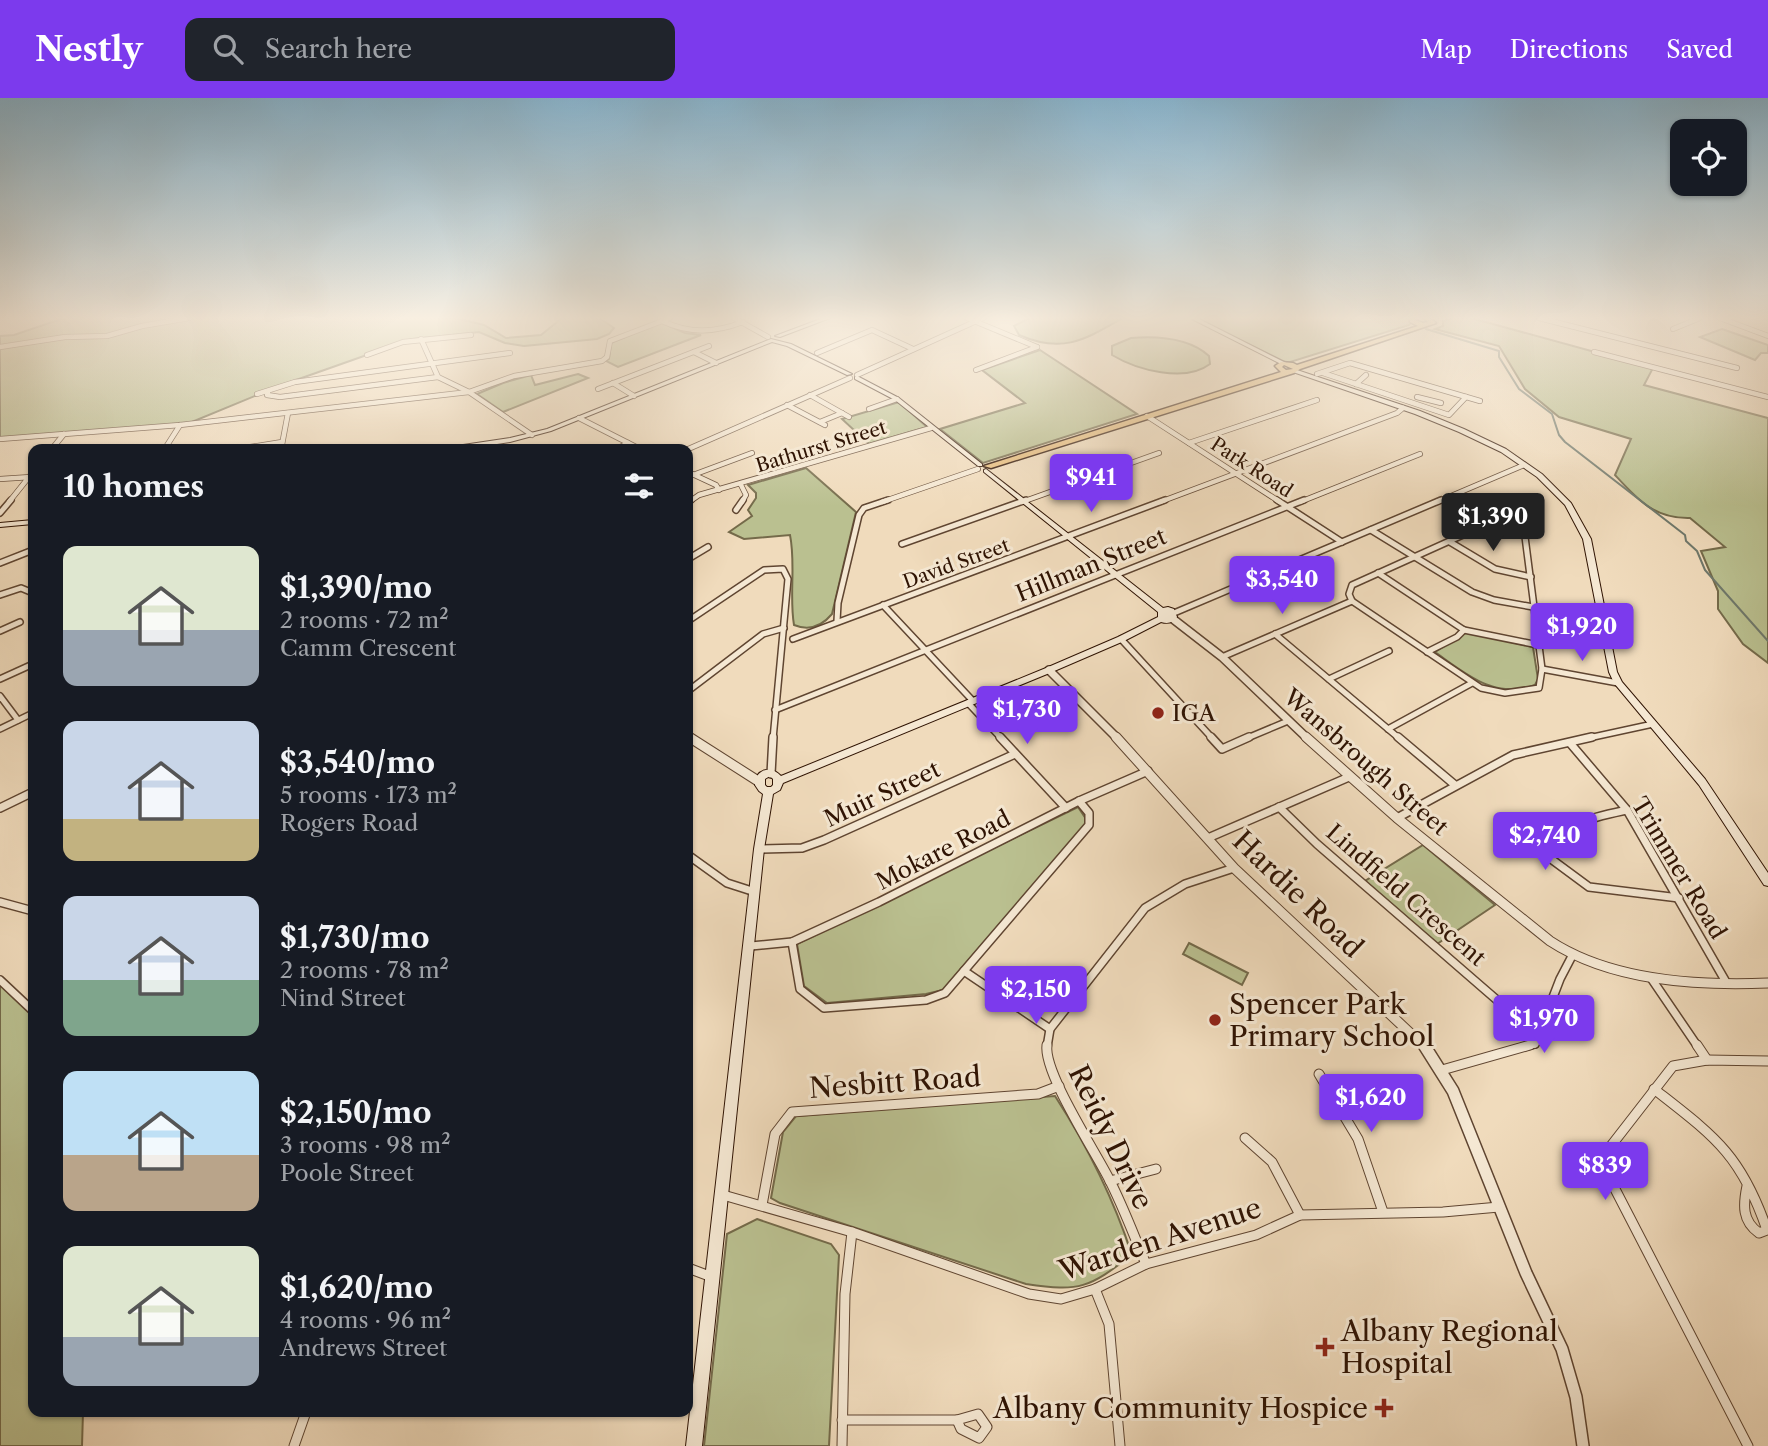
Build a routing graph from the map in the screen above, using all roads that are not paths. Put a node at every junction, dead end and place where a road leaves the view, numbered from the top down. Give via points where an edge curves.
1 (303, 381) edge
2 (408, 381) edge
3 (446, 381) edge
4 (501, 381) edge
5 (618, 381) edge
6 (672, 381) edge
7 (842, 381) edge
8 (862, 381) edge
9 (1252, 381) edge
10 (1332, 381) edge
11 (1347, 381) edge
12 (1359, 381) edge
13 (1397, 381) edge
14 (1409, 381) edge
15 (1706, 381) edge
16 (613, 383) junction
17 (1356, 384) junction
18 (1394, 384) dead end
19 (1427, 386) junction
20 (598, 389) dead end
21 (268, 392) junction
22 (469, 393) junction
23 (257, 394) dead end
24 (810, 395) junction
25 (634, 396) junction
26 (1380, 396) junction
27 (1417, 397) junction
28 (1466, 397) junction
29 (1768, 397) edge
30 (897, 399) junction
31 (1317, 400) dead end
32 (1480, 401) dead end
33 (1412, 403) junction
34 (1441, 403) dead end
35 (787, 405) junction
36 (1403, 408) junction
37 (869, 409) dead end
38 (288, 413) junction
39 (842, 413) junction
40 (1147, 416) junction
41 (849, 417) dead end
42 (579, 418) junction
43 (180, 425) junction
44 (931, 428) junction
45 (64, 434) junction
46 (532, 435) junction
47 (0, 439) edge
48 (282, 442) joint
49 (628, 443) edge
50 (1189, 443) junction
51 (56, 444) edge
52 (168, 444) edge
53 (270, 444) edge
54 (479, 444) edge
55 (693, 447) edge
56 (752, 453) dead end
57 (1159, 453) dead end
58 (1420, 454) dead end
59 (1524, 465) junction
60 (983, 468) junction
61 (693, 472) edge
62 (693, 474) edge
63 (1237, 474) junction
64 (28, 476) edge
65 (0, 479) edge
66 (28, 480) edge
67 (741, 485) junction
68 (719, 490) junction
69 (693, 499) edge
70 (1022, 501) junction
71 (1536, 502) dead end
72 (1287, 506) junction
73 (736, 510) dead end
74 (0, 513) edge
75 (1506, 516) junction
76 (28, 522) edge
77 (0, 525) edge
78 (1371, 530) junction
79 (1068, 537) junction
80 (1342, 542) junction
81 (1450, 542) junction
82 (902, 544) dead end
83 (708, 547) dead end
84 (28, 552) edge
85 (693, 556) edge
86 (1415, 557) junction
87 (0, 563) edge
88 (1378, 573) junction
89 (1116, 575) junction
90 (1531, 577) junction
91 (28, 588) edge
92 (0, 596) edge
93 (1352, 601) junction
94 (883, 605) junction
95 (1533, 607) junction
96 (1168, 615) junction
97 (693, 618) edge
98 (837, 621) junction
99 (20, 622) dead end
100 (784, 628) junction
101 (1464, 630) junction
102 (0, 631) edge
103 (1275, 634) junction
104 (793, 639) dead end
105 (1121, 639) junction
106 (1538, 646) junction
107 (923, 650) junction
108 (1388, 651) dead end
109 (1427, 652) junction
110 (1222, 657) junction
111 (28, 666) edge
112 (1542, 669) junction
113 (1049, 670) junction
114 (0, 679) edge
115 (1329, 679) junction
116 (1472, 683) junction
117 (1618, 683) junction
118 (693, 687) edge
119 (0, 696) edge
120 (971, 702) junction
121 (775, 710) junction
122 (28, 715) edge
123 (18, 720) junction
124 (1288, 721) junction
125 (1653, 724) junction
126 (0, 729) edge
127 (1388, 730) junction
128 (693, 740) edge
129 (1570, 743) junction
130 (1016, 754) junction
131 (1148, 771) junction
132 (775, 777) junction
133 (1349, 777) junction
134 (758, 781) junction
135 (1455, 785) junction
136 (769, 790) junction
137 (28, 794) edge
138 (1079, 801) junction
139 (1279, 807) junction
140 (0, 808) edge
141 (1066, 808) junction
142 (1627, 810) junction
143 (1397, 818) junction
144 (1208, 838) junction
145 (759, 849) junction
146 (693, 859) edge
147 (1234, 868) junction
148 (1768, 882) edge
149 (755, 892) junction
150 (1679, 898) junction
151 (0, 902) edge
152 (28, 910) edge
153 (792, 942) junction
154 (751, 947) junction
155 (1572, 956) junction
156 (964, 971) junction
157 (1648, 974) junction
158 (0, 980) edge
159 (1726, 982) junction
160 (1768, 983) edge
161 (28, 1006) edge
162 (1050, 1029) junction
163 (1535, 1044) junction
164 (1707, 1060) junction
165 (1768, 1060) edge
166 (1442, 1070) junction
167 (1319, 1074) dead end
168 (1059, 1086) junction
169 (1654, 1089) junction
170 (1245, 1138) dead end
171 (1156, 1169) dead end
172 (1110, 1181) junction
173 (1747, 1186) junction
174 (723, 1195) junction
175 (762, 1205) junction
176 (1499, 1207) junction
177 (1383, 1212) junction
178 (1300, 1215) junction
179 (852, 1232) junction
180 (1146, 1264) junction
181 (693, 1270) edge
182 (713, 1277) junction
183 (1095, 1289) junction
184 (693, 1411) edge
185 (304, 1417) edge
186 (842, 1420) junction
187 (957, 1420) dead end
188 (294, 1446) edge
189 (694, 1446) edge
190 (842, 1446) edge
191 (1120, 1446) edge
192 (1583, 1446) edge
193 (1748, 1446) edge

1 - 21 street
2 - 21 street via 280,397 267,396
3 - 22 street
4 - 22 street
5 - 16 street
6 - 25 main road
7 - 24 street
8 - 30 main road
9 - 40 main road
10 - 26 main road
11 - 17 street
12 - 17 street
13 - 18 street
14 - 19 street
15 - 29 street
16 - 20 street
16 - 25 street
17 - 26 street
19 - 27 street
19 - 28 street
21 - 23 street
22 - 38 street
22 - 46 street
24 - 35 street
24 - 39 street
25 - 42 main road
26 - 33 street
26 - 36 main road
27 - 33 street
27 - 34 street
28 - 32 street
28 - 33 street via 1449,415
30 - 37 street
30 - 44 main road
31 - 50 street
35 - 39 street via 822,424
35 - 55 street
36 - 59 main road via 1459,429
36 - 63 street, David Street
38 - 43 street
38 - 48 street
39 - 41 street
40 - 50 street, Park Road
40 - 60 main road
42 - 46 main road
42 - 49 street
43 - 45 street
43 - 52 street
44 - 60 main road
44 - 67 street, Bathurst Street
45 - 47 street
45 - 51 street
46 - 54 main road
48 - 53 street
50 - 63 street, Park Road
56 - 61 street
57 - 70 street
58 - 72 street, Hillman Street
59 - 78 street
59 - 117 main road via 1563,495 1583,526
60 - 70 main road
60 - 98 street via 864,508
62 - 68 street
63 - 72 street, Park Road
63 - 79 street, David Street
64 - 65 street
66 - 74 street
67 - 68 street, Bathurst Street
67 - 73 street via 746,495
68 - 69 street, Bathurst Street
70 - 79 main road
70 - 82 street
71 - 75 street
72 - 80 street, Park Road
72 - 89 street, Hillman Street
75 - 81 street
75 - 90 street via 1524,529
76 - 77 main road
78 - 80 street
78 - 86 street
79 - 89 main road
79 - 94 street, David Street
80 - 96 street
81 - 86 street
81 - 90 street via 1495,569
83 - 85 street
84 - 87 street
86 - 88 street
86 - 95 street via 1472,592
88 - 93 street via 1352,586
88 - 101 street
89 - 96 main road
89 - 107 street, Hillman Street
90 - 95 street
91 - 92 street
93 - 103 street
93 - 109 street
94 - 98 street, David Street
94 - 107 street
95 - 106 street
96 - 105 main road
96 - 110 street, Wansbrough Street
97 - 100 street via 764,570 779,568 788,579
98 - 104 street, David Street
99 - 102 street
100 - 118 street via 764,634
100 - 121 street
101 - 106 street
101 - 109 street
103 - 110 street
103 - 115 street
105 - 113 main road
105 - 124 street via 1222,749
106 - 112 street
107 - 120 street
107 - 121 street, Hillman Street
108 - 115 street
109 - 116 street
110 - 124 street, Wansbrough Street
111 - 114 street
112 - 116 street via 1539,688 1514,694 1491,692
112 - 117 street
113 - 120 main road
113 - 131 street, Hardie Road
115 - 127 street
116 - 127 street
117 - 125 main road
119 - 123 street
120 - 130 street
120 - 132 main road
121 - 132 street
122 - 123 street
123 - 126 street
124 - 133 street, Wansbrough Street
125 - 129 street
125 - 148 main road via 1708,790
127 - 135 street
128 - 134 street
129 - 135 street via 1513,755
129 - 142 street, Trimmer Road
130 - 141 street
130 - 145 street, Muir Street via 824,840 802,848
131 - 138 street, Mokare Road
131 - 144 street, Hardie Road
132 - 134 main road via 763,776
132 - 136 main road via 776,788
133 - 139 street
133 - 143 street, Wansbrough Street
134 - 136 main road via 763,790
135 - 143 street
136 - 145 main road
137 - 140 street
138 - 141 street, Mokare Road
138 - 156 street via 1089,813 1089,825
139 - 144 street
139 - 163 street, Lindfield Crescent via 1505,1007
141 - 153 street, Mokare Road
142 - 150 street, Trimmer Road
142 - 150 street via 1591,817 1548,841 1544,853 1589,887
143 - 155 street, Wansbrough Street
144 - 147 street, Hardie Road
145 - 149 main road
146 - 149 street via 726,883
147 - 162 street via 1185,884 1145,908
147 - 166 street, Hardie Road via 1391,1012
149 - 154 main road
150 - 159 street, Trimmer Road
151 - 152 street
153 - 154 street, Mokare Road
153 - 156 street via 800,989 824,1008 926,1000 945,993
154 - 174 main road
155 - 157 street, Wansbrough Street
155 - 163 street
156 - 162 street
157 - 159 street, Wansbrough Street
157 - 164 street
158 - 161 street
159 - 160 street, Wansbrough Street
162 - 168 street, Reidy Drive via 1046,1054
163 - 166 street
164 - 165 street
164 - 169 street via 1673,1066
166 - 176 street, Hardie Road
167 - 177 street via 1358,1139
168 - 172 street, Reidy Drive
168 - 175 street, Nesbitt Road via 1038,1094 792,1112 775,1134
169 - 173 street via 1719,1141
169 - 193 street via 1600,1160
170 - 178 street via 1273,1159
171 - 172 street
172 - 180 street, Reidy Drive
173 - 173 street via 1767,1230 1759,1233 1744,1219
174 - 175 street, Warden Avenue
174 - 182 main road
175 - 179 street, Warden Avenue
176 - 177 street, Warden Avenue
176 - 192 street, Hardie Road via 1562,1349 1576,1397
177 - 178 street, Warden Avenue
178 - 180 street, Warden Avenue via 1256,1235
179 - 183 street, Warden Avenue via 1029,1294 1061,1299
179 - 186 street via 845,1294
180 - 183 street, Warden Avenue
181 - 182 street
182 - 184 main road
183 - 191 street via 1109,1324
184 - 189 main road
185 - 188 street
186 - 187 street
186 - 190 street

